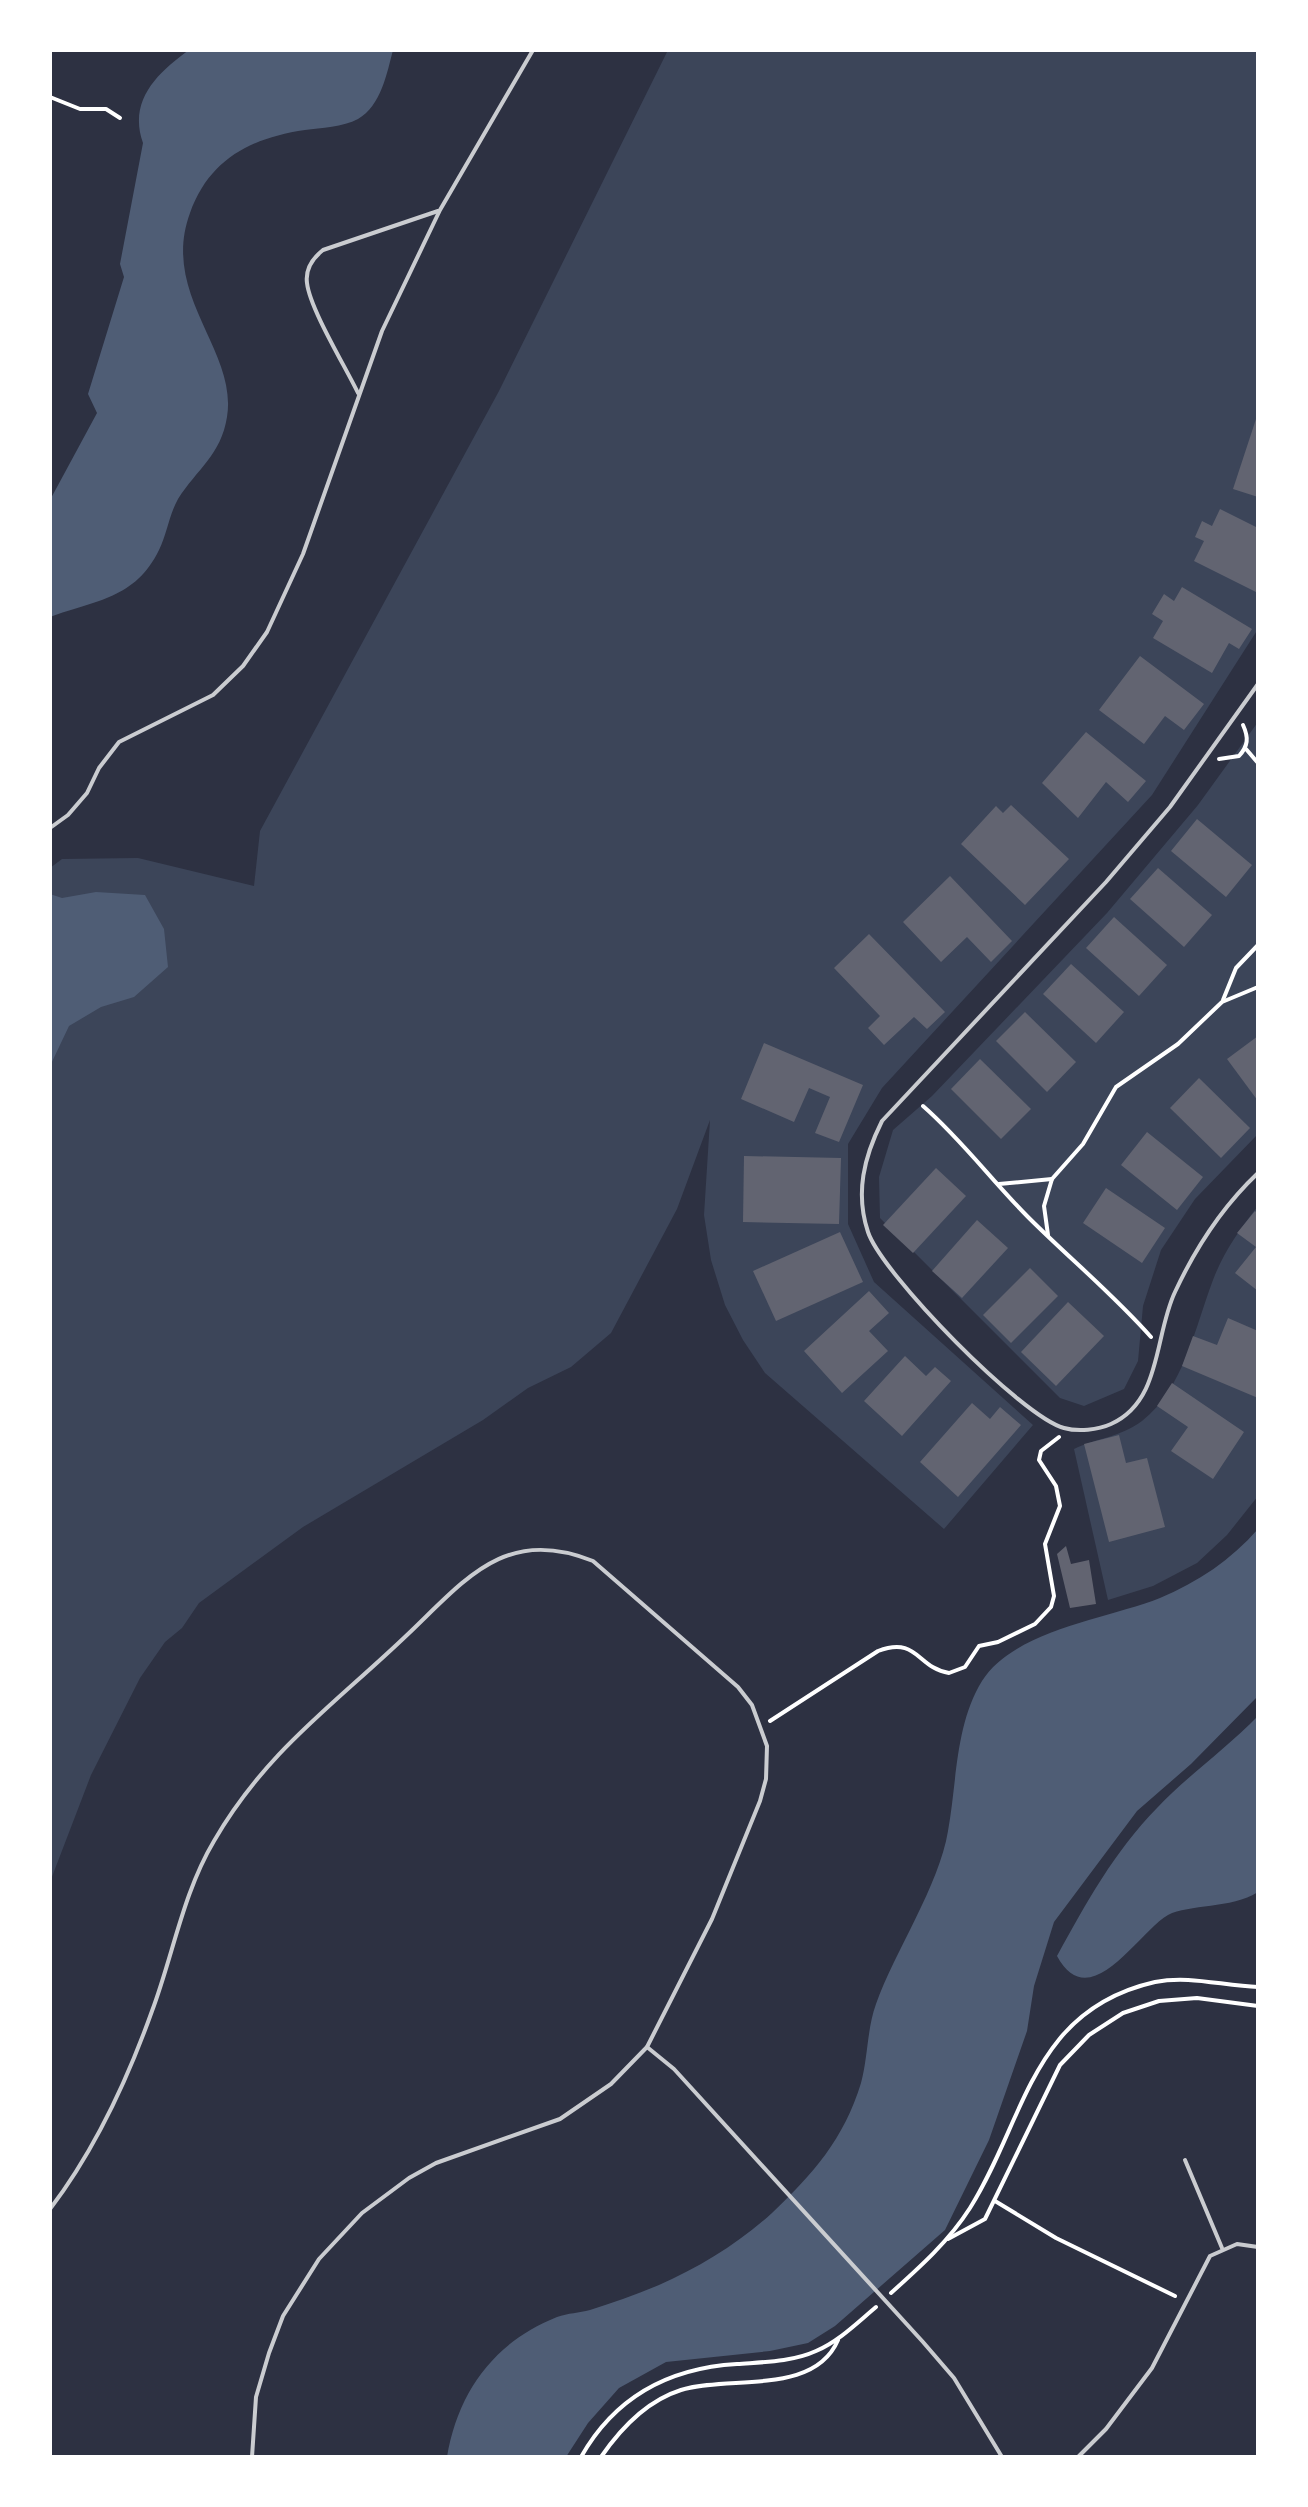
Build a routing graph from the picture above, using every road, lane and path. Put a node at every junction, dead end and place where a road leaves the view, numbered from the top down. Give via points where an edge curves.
1 (533, 50) edge
2 (50, 97) edge
3 (120, 118) dead end
4 (440, 210) junction
5 (358, 393) junction
6 (1258, 684) edge
7 (1235, 719) junction
8 (1246, 749) junction
9 (1210, 753) junction
10 (1258, 763) edge
11 (50, 828) edge
12 (1258, 945) edge
13 (1258, 987) edge
14 (1222, 1002) junction
15 (923, 1106) dead end
16 (1258, 1173) edge
17 (1052, 1179) junction
18 (999, 1184) junction
19 (1048, 1235) junction
20 (1157, 1344) junction
21 (1064, 1428) junction
22 (762, 1727) junction
23 (1258, 1987) edge
24 (1258, 2006) edge
25 (647, 2047) junction
26 (1185, 2160) dead end
27 (995, 2201) junction
28 (50, 2209) edge
29 (947, 2239) junction
30 (1258, 2247) edge
31 (1222, 2248) junction
32 (1185, 2300) junction
33 (839, 2338) junction
34 (252, 2457) edge
35 (581, 2457) edge
36 (601, 2457) edge
37 (1002, 2457) edge
38 (1078, 2457) edge

1 - 4 lane
2 - 3 path via 80,109 106,109
4 - 5 lane
4 - 5 lane via 323,250 308,270 311,295
5 - 11 lane via 303,554 267,632 243,666 213,695 119,742 87,793
6 - 7 lane
7 - 8 path via 1244,726
7 - 9 lane
8 - 9 path via 1229,760
8 - 10 path
9 - 21 lane via 1097,893 900,1099 869,1147 862,1176 868,1233 898,1283 1022,1403
12 - 14 path via 1236,968
13 - 14 path
14 - 17 path via 1178,1044 1116,1087 1083,1144
15 - 18 path
16 - 20 lane via 1222,1211 1195,1252
17 - 18 path
17 - 19 path via 1044,1206
18 - 19 path
19 - 20 path
20 - 21 lane via 1148,1390 1132,1409 1112,1424 1089,1430
21 - 22 path via 1040,1455 1060,1506 1045,1544 1054,1596 1044,1617 998,1642 979,1646 965,1667 949,1673 935,1669 913,1650 891,1646 878,1651
22 - 25 lane via 767,1762 760,1801 712,1919
22 - 28 lane via 738,1687 593,1561 546,1548 525,1549 486,1564 304,1724 231,1813 198,1874 133,2060 92,2146
23 - 29 path via 1198,1979 1156,1982 1115,1996 1077,2020 1045,2054 988,2175
24 - 27 path via 1197,1998 1159,2001 1123,2013 1089,2035 1060,2065
25 - 34 lane via 611,2084 560,2119 436,2163 382,2196 340,2233 283,2316 256,2397
25 - 37 lane via 674,2069 923,2342 954,2378
26 - 31 lane
27 - 29 path via 985,2219
27 - 32 path via 1119,2271
29 - 33 path
30 - 31 lane
31 - 32 lane via 1202,2267
32 - 38 lane via 1152,2368
33 - 35 path via 788,2360 712,2365 672,2375 635,2394 605,2421
33 - 36 path via 824,2363 811,2371 678,2391 645,2408 617,2432

